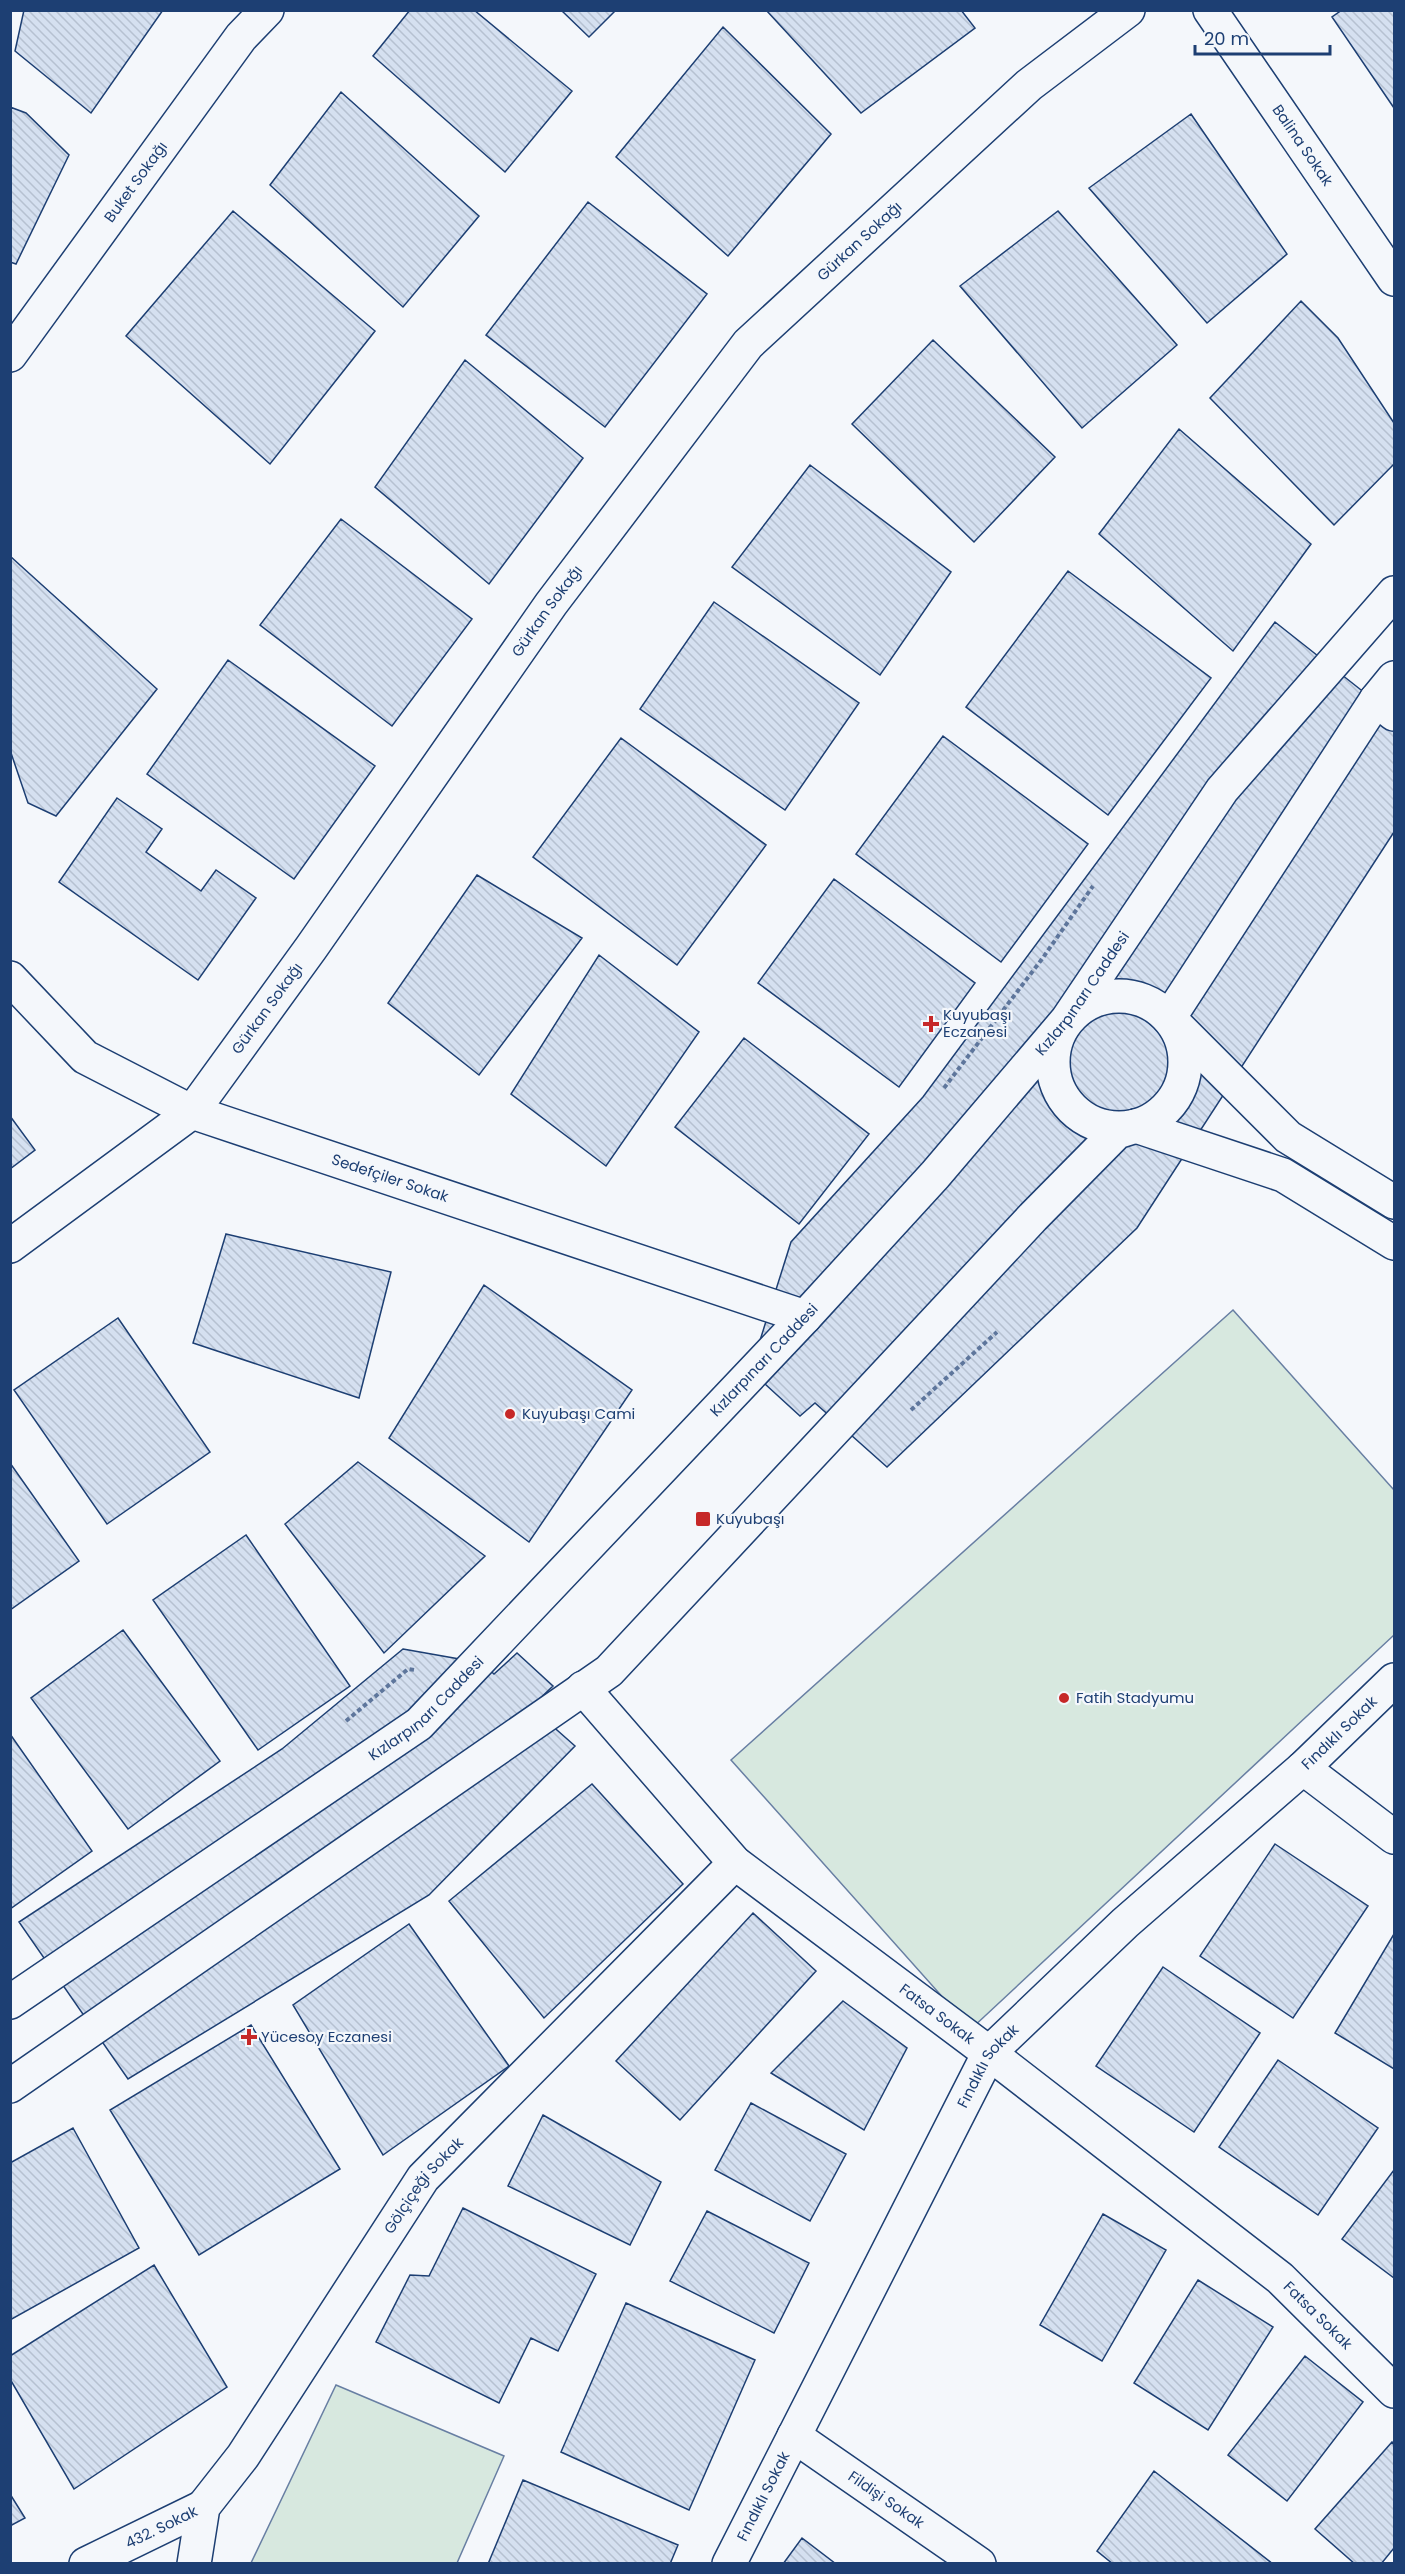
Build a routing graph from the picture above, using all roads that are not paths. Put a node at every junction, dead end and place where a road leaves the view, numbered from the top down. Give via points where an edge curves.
1 (267, 10) edge
2 (1128, 10) edge
3 (1210, 10) edge
4 (1395, 279) edge
5 (10, 355) edge
6 (1395, 593) edge
7 (1389, 697) edge
8 (10, 978) edge
9 (1169, 1018) junction
10 (1067, 1020) junction
11 (192, 1112) junction
12 (1136, 1126) junction
13 (1395, 1202) edge
14 (1395, 1243) edge
15 (10, 1246) edge
16 (805, 1317) junction
17 (1395, 1680) edge
18 (583, 1688) junction
19 (1303, 1768) junction
20 (1395, 1837) edge
21 (735, 1863) junction
22 (10, 2002) edge
23 (988, 2053) junction
24 (10, 2086) edge
25 (1395, 2391) edge
26 (794, 2436) junction
27 (203, 2507) junction
28 (86, 2564) edge
29 (194, 2564) edge
30 (729, 2564) edge
31 (979, 2564) edge

1 - 5 street, Buket Sokağı via 241,37
2 - 11 street, Gürkan Sokağı via 1029,85 747,344 551,604
3 - 4 street, Balina Sokak
6 - 10 street, Kızlarpınarı Caddesi via 1222,790
7 - 9 street
8 - 11 street, Sedefçiler Sokak via 85,1057
9 - 10 street via 1139,998 1115,995 1092,1000
9 - 12 street via 1185,1051 1182,1083 1166,1110
9 - 13 street via 1288,1137
10 - 12 street via 1053,1053 1053,1075 1061,1094 1090,1122 1110,1128
10 - 16 street, Kızlarpınarı Caddesi via 935,1175
11 - 15 street, Gürkan Sokağı
11 - 16 street, Sedefçiler Sokak
12 - 14 street via 1283,1175
12 - 18 street via 1117,1132 1094,1155 609,1671
16 - 22 street, Kızlarpınarı Caddesi via 419,1724
17 - 19 street, Fındıklı Sokak
18 - 21 street, Fatsa Sokak
18 - 24 street
19 - 20 street
19 - 23 street, Fındıklı Sokak via 1125,1923
21 - 23 street, Fatsa Sokak
21 - 27 street, Gölçiçeği Sokak via 423,2178 243,2456
23 - 25 street, Fatsa Sokak via 1281,2278
23 - 26 street, Fındıklı Sokak
26 - 30 street, Fındıklı Sokak
26 - 31 street, Fildişi Sokak
27 - 28 street, 432. Sokak
27 - 29 street, Gölçiçeği Sokak

